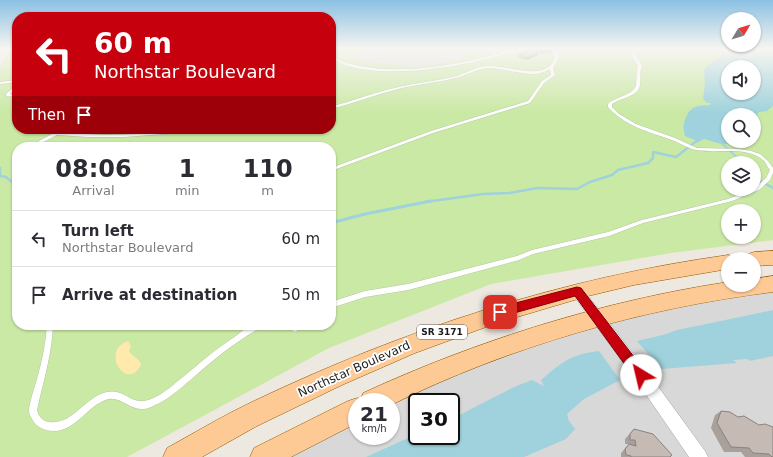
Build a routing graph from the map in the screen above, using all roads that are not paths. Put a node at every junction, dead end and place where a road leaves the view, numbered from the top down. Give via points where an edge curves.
1 (474, 70) edge
2 (512, 70) edge
3 (543, 70) edge
4 (552, 70) edge
5 (639, 70) edge
6 (12, 82) edge
7 (0, 83) edge
8 (12, 90) edge
9 (12, 96) edge
10 (336, 107) edge
11 (56, 134) edge
12 (81, 134) edge
13 (146, 134) edge
14 (40, 142) edge
15 (336, 168) edge
16 (773, 258) edge
17 (761, 259) edge
18 (721, 263) edge
19 (773, 284) edge
20 (577, 291) junction
21 (336, 303) edge
22 (598, 318) junction
23 (50, 330) edge
24 (252, 330) edge
25 (389, 393) edge
26 (348, 414) edge
27 (176, 457) edge
28 (263, 457) edge
29 (699, 457) edge

1 - 10 lane via 458,77 407,86
2 - 3 lane
4 - 15 lane via 553,74 543,82 530,102 432,132
5 - 21 lane via 635,90 626,97 612,102 610,107 620,117 630,124 696,149 742,150 753,153 769,163 772,170 767,181 730,200 642,222 609,234 532,252 519,258 408,287 365,294
6 - 7 lane
8 - 9 lane via 7,95
11 - 14 lane
12 - 13 lane via 92,136
16 - 17 main road
18 - 20 main road, Northstar Boulevard / SR 3171 via 644,275
19 - 22 main road via 679,298
20 - 22 street
20 - 27 main road, Northstar Boulevard / SR 3171 via 488,316 423,339 333,377 249,417
22 - 25 main road via 488,353
22 - 29 street
23 - 24 lane via 32,410 35,419 42,425 55,428 73,420 99,398 110,393 144,405 161,398
26 - 28 main road

